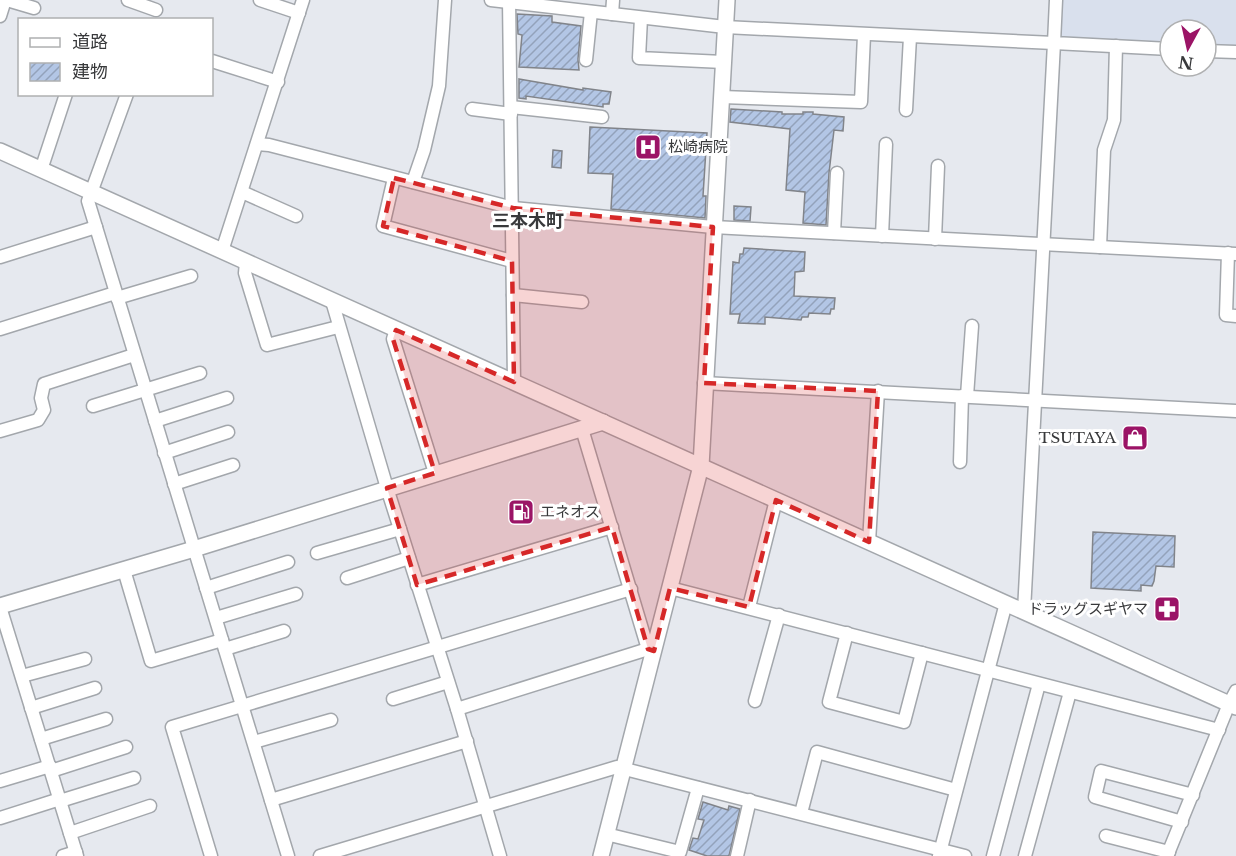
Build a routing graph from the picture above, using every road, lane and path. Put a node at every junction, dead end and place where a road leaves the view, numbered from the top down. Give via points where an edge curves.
1 (6, 0) edge
2 (128, 0) edge
3 (260, 0) edge
4 (303, 0) edge
5 (445, 0) edge
6 (491, 0) edge
7 (613, 0) edge
8 (727, 0) edge
9 (1056, 0) edge
10 (509, 1) edge
11 (34, 8) dead end
12 (156, 10) edge
13 (591, 12) junction
14 (299, 14) junction
15 (612, 14) junction
16 (0, 16) edge
17 (641, 18) junction
18 (725, 27) junction
19 (864, 35) junction
20 (910, 37) junction
21 (1054, 43) junction
22 (1116, 46) junction
23 (1158, 48) edge
24 (1218, 51) edge
25 (1236, 52) edge
26 (586, 60) dead end
27 (213, 61) edge
28 (723, 62) junction
29 (278, 81) junction
30 (65, 96) edge
31 (126, 96) edge
32 (722, 97) junction
33 (472, 109) dead end
34 (511, 110) junction
35 (906, 110) dead end
36 (602, 117) dead end
37 (257, 144) junction
38 (886, 144) dead end
39 (0, 151) edge
40 (938, 166) dead end
41 (41, 170) junction
42 (837, 173) dead end
43 (394, 178) junction
44 (413, 182) junction
45 (91, 192) junction
46 (242, 192) junction
47 (513, 208) junction
48 (296, 216) dead end
49 (96, 227) junction
50 (713, 227) junction
51 (834, 233) junction
52 (882, 236) junction
53 (935, 238) junction
54 (1043, 244) junction
55 (1100, 247) junction
56 (222, 251) junction
57 (1232, 253) edge
58 (0, 257) edge
59 (512, 261) junction
60 (246, 262) junction
61 (191, 276) dead end
62 (116, 295) junction
63 (513, 295) junction
64 (332, 301) junction
65 (582, 302) dead end
66 (1236, 316) edge
67 (972, 326) dead end
68 (338, 327) junction
69 (0, 329) edge
70 (396, 330) junction
71 (134, 355) junction
72 (200, 373) dead end
73 (514, 382) junction
74 (704, 382) junction
75 (145, 391) junction
76 (878, 392) junction
77 (964, 396) junction
78 (227, 399) dead end
79 (1036, 400) junction
80 (93, 406) dead end
81 (1236, 411) edge
82 (155, 421) junction
83 (603, 422) junction
84 (582, 429) junction
85 (0, 431) edge
86 (228, 432) dead end
87 (164, 453) junction
88 (960, 462) dead end
89 (233, 465) dead end
90 (701, 466) junction
91 (435, 474) junction
92 (174, 484) junction
93 (387, 488) junction
94 (777, 501) junction
95 (612, 527) junction
96 (400, 529) junction
97 (869, 542) junction
98 (194, 549) junction
99 (317, 553) dead end
100 (409, 558) junction
101 (288, 562) dead end
102 (124, 570) junction
103 (347, 578) dead end
104 (417, 585) junction
105 (206, 588) junction
106 (670, 588) junction
107 (631, 589) junction
108 (296, 594) dead end
109 (1006, 603) junction
110 (0, 606) edge
111 (749, 607) junction
112 (1023, 610) junction
113 (779, 615) junction
114 (216, 618) junction
115 (284, 631) dead end
116 (847, 633) junction
117 (224, 644) junction
118 (437, 647) junction
119 (651, 650) junction
120 (922, 653) junction
121 (85, 659) dead end
122 (988, 671) junction
123 (22, 676) junction
124 (448, 682) junction
125 (1039, 684) junction
126 (95, 688) dead end
127 (1070, 692) junction
128 (393, 699) dead end
129 (755, 701) dead end
130 (1234, 701) edge
131 (243, 706) junction
132 (31, 708) junction
133 (457, 709) junction
134 (106, 719) dead end
135 (331, 720) dead end
136 (1219, 730) junction
137 (41, 739) junction
138 (467, 741) junction
139 (254, 742) junction
140 (126, 747) dead end
141 (624, 767) junction
142 (50, 768) junction
143 (134, 778) dead end
144 (0, 781) edge
145 (698, 788) junction
146 (956, 790) junction
147 (1193, 795) junction
148 (60, 800) junction
149 (271, 800) junction
150 (750, 800) junction
151 (485, 805) junction
152 (150, 806) dead end
153 (801, 813) junction
154 (0, 818) edge
155 (1182, 822) junction
156 (70, 833) junction
157 (606, 834) junction
158 (1106, 836) dead end
159 (940, 853) edge
160 (77, 854) edge
161 (1168, 854) edge
162 (63, 856) edge
163 (211, 856) edge
164 (288, 856) edge
165 (320, 856) edge
166 (500, 856) edge
167 (601, 856) edge
168 (737, 856) edge
169 (965, 856) edge
170 (993, 856) edge
171 (1025, 856) edge

1 - 11 street
1 - 16 street
2 - 12 street
3 - 14 street
4 - 14 street
5 - 44 street via 439,86
6 - 10 street
7 - 15 street
8 - 18 street
9 - 21 street
10 - 13 street
10 - 34 street
13 - 15 street
13 - 26 street
14 - 29 street
15 - 17 street
17 - 18 street
17 - 28 street via 639,58
18 - 19 street
18 - 28 street
19 - 20 street
19 - 32 street via 861,102
20 - 21 street
20 - 35 street
21 - 22 street
21 - 54 street
22 - 23 street
22 - 55 street via 1114,120 1104,150
24 - 25 street
27 - 29 street
28 - 32 street
29 - 37 street
30 - 41 street
31 - 45 street
32 - 50 street
33 - 34 street
34 - 36 street
34 - 47 street
37 - 43 street
37 - 46 street
38 - 52 street
39 - 41 street
40 - 53 street
41 - 45 street
42 - 51 street
43 - 44 street
43 - 59 street via 383,226
44 - 47 street
45 - 49 street via 88,201
45 - 56 street
46 - 48 street
46 - 56 street
47 - 50 street
47 - 59 street
49 - 58 street
49 - 62 street
50 - 51 street
50 - 74 street
51 - 52 street
52 - 53 street
53 - 54 street
54 - 55 street
54 - 79 street
55 - 57 street
56 - 60 street
57 - 66 street via 1226,315
59 - 63 street
60 - 64 street
60 - 68 street via 267,345
61 - 62 street
62 - 69 street
62 - 71 street
63 - 65 street
63 - 73 street
64 - 68 street
64 - 70 street
67 - 77 street
68 - 93 street
70 - 73 street
70 - 91 street via 393,339
71 - 75 street
71 - 85 street via 44,384 44,410 38,420
72 - 75 street
73 - 83 street
74 - 76 street
74 - 90 street
75 - 80 street
75 - 82 street
76 - 77 street
76 - 97 street
77 - 79 street
77 - 88 street
78 - 82 street
79 - 81 street
79 - 112 street
82 - 87 street
83 - 84 street
83 - 90 street
84 - 91 street
84 - 95 street
86 - 87 street
87 - 92 street
89 - 92 street
90 - 94 street
90 - 106 street
91 - 93 street
92 - 98 street
93 - 96 street
93 - 98 street
94 - 97 street
94 - 111 street
95 - 104 street
95 - 107 street
96 - 99 street
96 - 100 street
97 - 109 street
98 - 102 street
98 - 105 street
100 - 103 street
100 - 104 street
101 - 105 street
102 - 110 street
102 - 117 street via 151,661
104 - 118 street
105 - 114 street
106 - 111 street
106 - 119 street
107 - 118 street
107 - 119 street
108 - 114 street
109 - 112 street
109 - 122 street
110 - 123 street
111 - 113 street
112 - 130 street
113 - 116 street
113 - 129 street
114 - 117 street
115 - 117 street
116 - 120 street
116 - 120 street via 829,702 904,722
117 - 131 street
118 - 124 street
118 - 131 street
119 - 133 street
119 - 141 street
120 - 122 street
121 - 123 street
122 - 125 street
122 - 146 street
123 - 132 street
124 - 128 street
124 - 133 street
125 - 127 street
125 - 170 street
126 - 132 street
127 - 136 street
127 - 171 street
130 - 136 street
131 - 139 street
131 - 163 street via 172,727
132 - 137 street
133 - 138 street
134 - 137 street
135 - 139 street
136 - 147 street
137 - 142 street
138 - 149 street
138 - 151 street
139 - 149 street
140 - 142 street
141 - 145 street
141 - 151 street
141 - 157 street
142 - 144 street
142 - 148 street
143 - 148 street
145 - 150 street
145 - 157 street via 680,852
146 - 153 street via 816,753
146 - 159 street
147 - 155 street
147 - 155 street via 1101,771 1095,797
148 - 154 street
148 - 156 street
149 - 164 street
150 - 153 street
150 - 168 street
151 - 165 street
151 - 166 street
152 - 156 street
153 - 159 street
155 - 161 street
156 - 160 street
157 - 167 street
158 - 161 street
159 - 169 street
160 - 162 street

